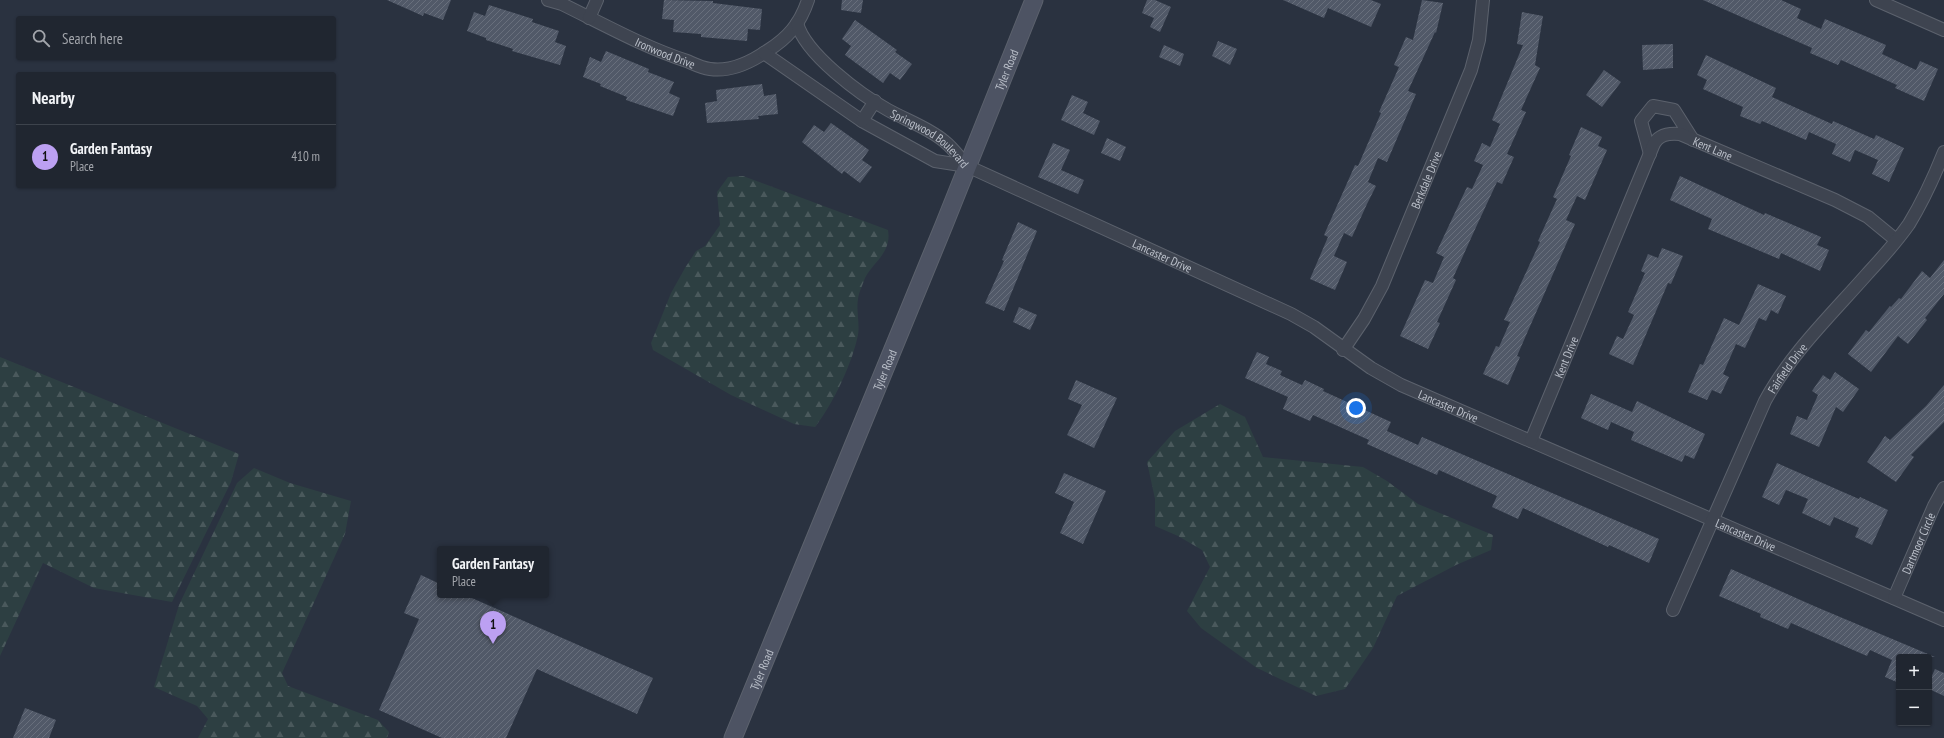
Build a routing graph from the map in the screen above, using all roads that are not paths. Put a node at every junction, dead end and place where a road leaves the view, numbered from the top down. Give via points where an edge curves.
1 (597, 0) edge
2 (808, 0) edge
3 (1034, 0) edge
4 (1483, 0) edge
5 (1876, 0) edge
6 (555, 1) edge
7 (589, 18) junction
8 (797, 23) junction
9 (1944, 30) edge
10 (764, 53) junction
11 (875, 101) junction
12 (862, 121) junction
13 (1693, 140) junction
14 (1944, 152) edge
15 (1650, 154) junction
16 (967, 166) junction
17 (1896, 240) junction
18 (1600, 274) joint
19 (1343, 350) junction
20 (1531, 441) junction
21 (1944, 488) edge
22 (1713, 520) junction
23 (1894, 598) junction
24 (1674, 610) dead end
25 (1944, 620) edge
26 (733, 738) edge

1 - 7 street
2 - 8 street, Ironwood Drive
3 - 16 street, Tyler Road
4 - 19 street, Berkdale Drive via 1479,40 1471,70 1382,286
5 - 9 street
6 - 7 street, Ironwood Drive
7 - 10 street, Ironwood Drive via 665,54 710,69 731,68 757,59
8 - 10 street, Ironwood Drive via 784,40
8 - 11 street, Springwood Boulevard via 800,34 812,50 840,77
10 - 12 street, Springwood Boulevard
11 - 12 street, Springwood Boulevard
11 - 16 street, Springwood Boulevard via 944,140
12 - 16 street, Springwood Boulevard via 935,161
13 - 15 street, Kent Lane via 1671,133 1655,141
13 - 15 street via 1674,110 1653,106 1641,121
13 - 17 street, Kent Lane via 1835,200 1868,217
14 - 17 street, Fairfield Drive via 1927,192
15 - 18 street, Kent Lane
16 - 19 street, Lancaster Drive via 1291,314 1314,327
16 - 26 street, Tyler Road
17 - 22 street, Fairfield Drive via 1778,377
18 - 20 street, Kent Drive
19 - 20 street, Lancaster Drive via 1401,385
20 - 22 street, Lancaster Drive
21 - 23 street, Dartmoor Circle
22 - 23 street, Lancaster Drive
22 - 24 street, Fairfield Drive
23 - 25 street, Lancaster Drive

